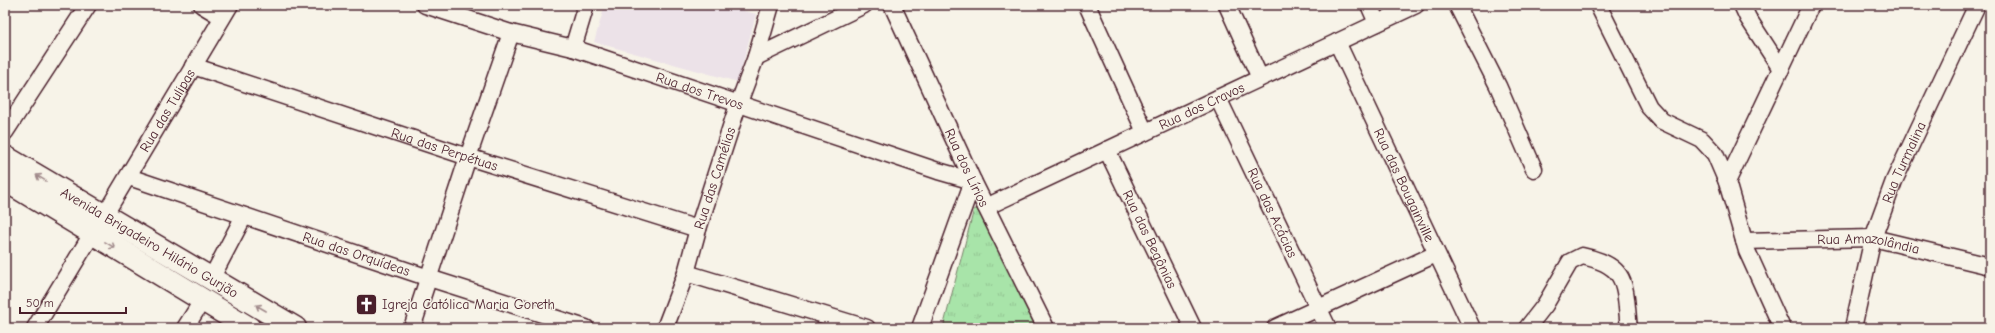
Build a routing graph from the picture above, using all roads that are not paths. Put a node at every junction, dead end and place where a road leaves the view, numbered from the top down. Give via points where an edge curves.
1 (88, 5) edge
2 (202, 5) edge
3 (425, 5) edge
4 (586, 5) edge
5 (771, 5) edge
6 (864, 5) edge
7 (892, 5) edge
8 (1087, 5) edge
9 (1227, 5) edge
10 (1369, 5) edge
11 (1416, 5) edge
12 (1457, 5) edge
13 (1598, 5) edge
14 (1742, 5) edge
15 (1811, 5) edge
16 (1977, 5) edge
17 (226, 11) edge
18 (1377, 23) junction
19 (511, 32) junction
20 (1337, 42) junction
21 (573, 48) junction
22 (756, 57) junction
23 (193, 66) junction
24 (1782, 69) junction
25 (1260, 78) junction
26 (1218, 98) junction
27 (738, 105) junction
28 (5, 132) edge
29 (1145, 132) junction
30 (1107, 150) junction
31 (5, 156) edge
32 (468, 157) junction
33 (1534, 169) dead end
34 (129, 177) junction
35 (5, 180) edge
36 (973, 181) junction
37 (1727, 182) junction
38 (986, 207) junction
39 (244, 216) junction
40 (98, 225) junction
41 (698, 229) junction
42 (1873, 238) junction
43 (1744, 241) junction
44 (1436, 254) junction
45 (1990, 266) edge
46 (686, 273) junction
47 (429, 278) junction
48 (211, 279) junction
49 (202, 300) junction
50 (1318, 307) junction
51 (35, 328) edge
52 (185, 328) edge
53 (249, 328) edge
54 (295, 328) edge
55 (412, 328) edge
56 (586, 328) edge
57 (665, 328) edge
58 (867, 328) edge
59 (920, 328) edge
60 (1046, 328) edge
61 (1192, 328) edge
62 (1275, 328) edge
63 (1328, 328) edge
64 (1472, 328) edge
65 (1527, 328) edge
66 (1629, 328) edge
67 (1782, 328) edge
68 (1853, 328) edge

1 - 28 street
2 - 17 street
3 - 19 street, Rua dos Trevos
4 - 21 street
5 - 22 street, Rua das Camélias
6 - 22 street
7 - 36 street, Rua dos Lírios
8 - 29 street
9 - 25 street
10 - 18 street
11 - 18 street, Rua dos Cravos
12 - 33 street via 1498,86
13 - 37 street via 1649,107 1662,121 1702,140 1715,154
14 - 24 street
15 - 24 street
16 - 42 street, Rua Turmalina via 1909,147
17 - 23 street, Rua das Tulipas
18 - 20 street, Rua dos Cravos
19 - 21 street, Rua dos Trevos
19 - 32 street
20 - 25 street, Rua dos Cravos
20 - 44 street, Rua das Bougainville
21 - 27 street, Rua dos Trevos
22 - 27 street, Rua das Camélias
23 - 32 street, Rua das Perpétuas
23 - 34 street, Rua das Tulipas
24 - 37 street
25 - 26 street, Rua dos Cravos
26 - 29 street, Rua dos Cravos
26 - 50 street, Rua das Acácias
27 - 36 street, Rua dos Trevos
27 - 41 street, Rua das Camélias
29 - 30 street, Rua dos Cravos
30 - 38 street, Rua dos Cravos
30 - 61 street, Rua das Begônias
40 -> 31 street, Avenida Brigadeiro Hilário Gurjão
32 - 41 street, Rua das Perpétuas
32 - 47 street
34 - 39 street, Rua das Orquídeas
34 - 40 street, Rua das Tulipas
35 - 40 street, Avenida Brigadeiro Hilário Gurjão
36 - 38 street, Rua dos Lírios
36 - 59 street
37 - 43 street
38 - 60 street, Rua dos Lírios
39 - 47 street, Rua das Orquídeas
39 - 48 street
40 - 48 street, Avenida Brigadeiro Hilário Gurjão
40 -> 49 street, Avenida Brigadeiro Hilário Gurjão
40 - 51 street, Rua das Tulipas
41 - 46 street, Rua das Camélias
42 - 43 street, Rua Amazolândia
42 - 45 street, Rua Amazolândia
42 - 68 street, Rua Turmalina
43 - 67 street
44 - 50 street
44 - 64 street, Rua das Bougainville
46 - 57 street, Rua das Camélias
46 - 58 street
47 - 55 street
47 - 56 street, Rua das Orquídeas
54 -> 48 street, Avenida Brigadeiro Hilário Gurjão
49 - 52 street
49 - 53 street, Avenida Brigadeiro Hilário Gurjão
50 - 62 street
50 - 63 street, Rua das Acácias
65 - 66 street via 1552,294 1570,262 1582,256 1606,263 1620,274

